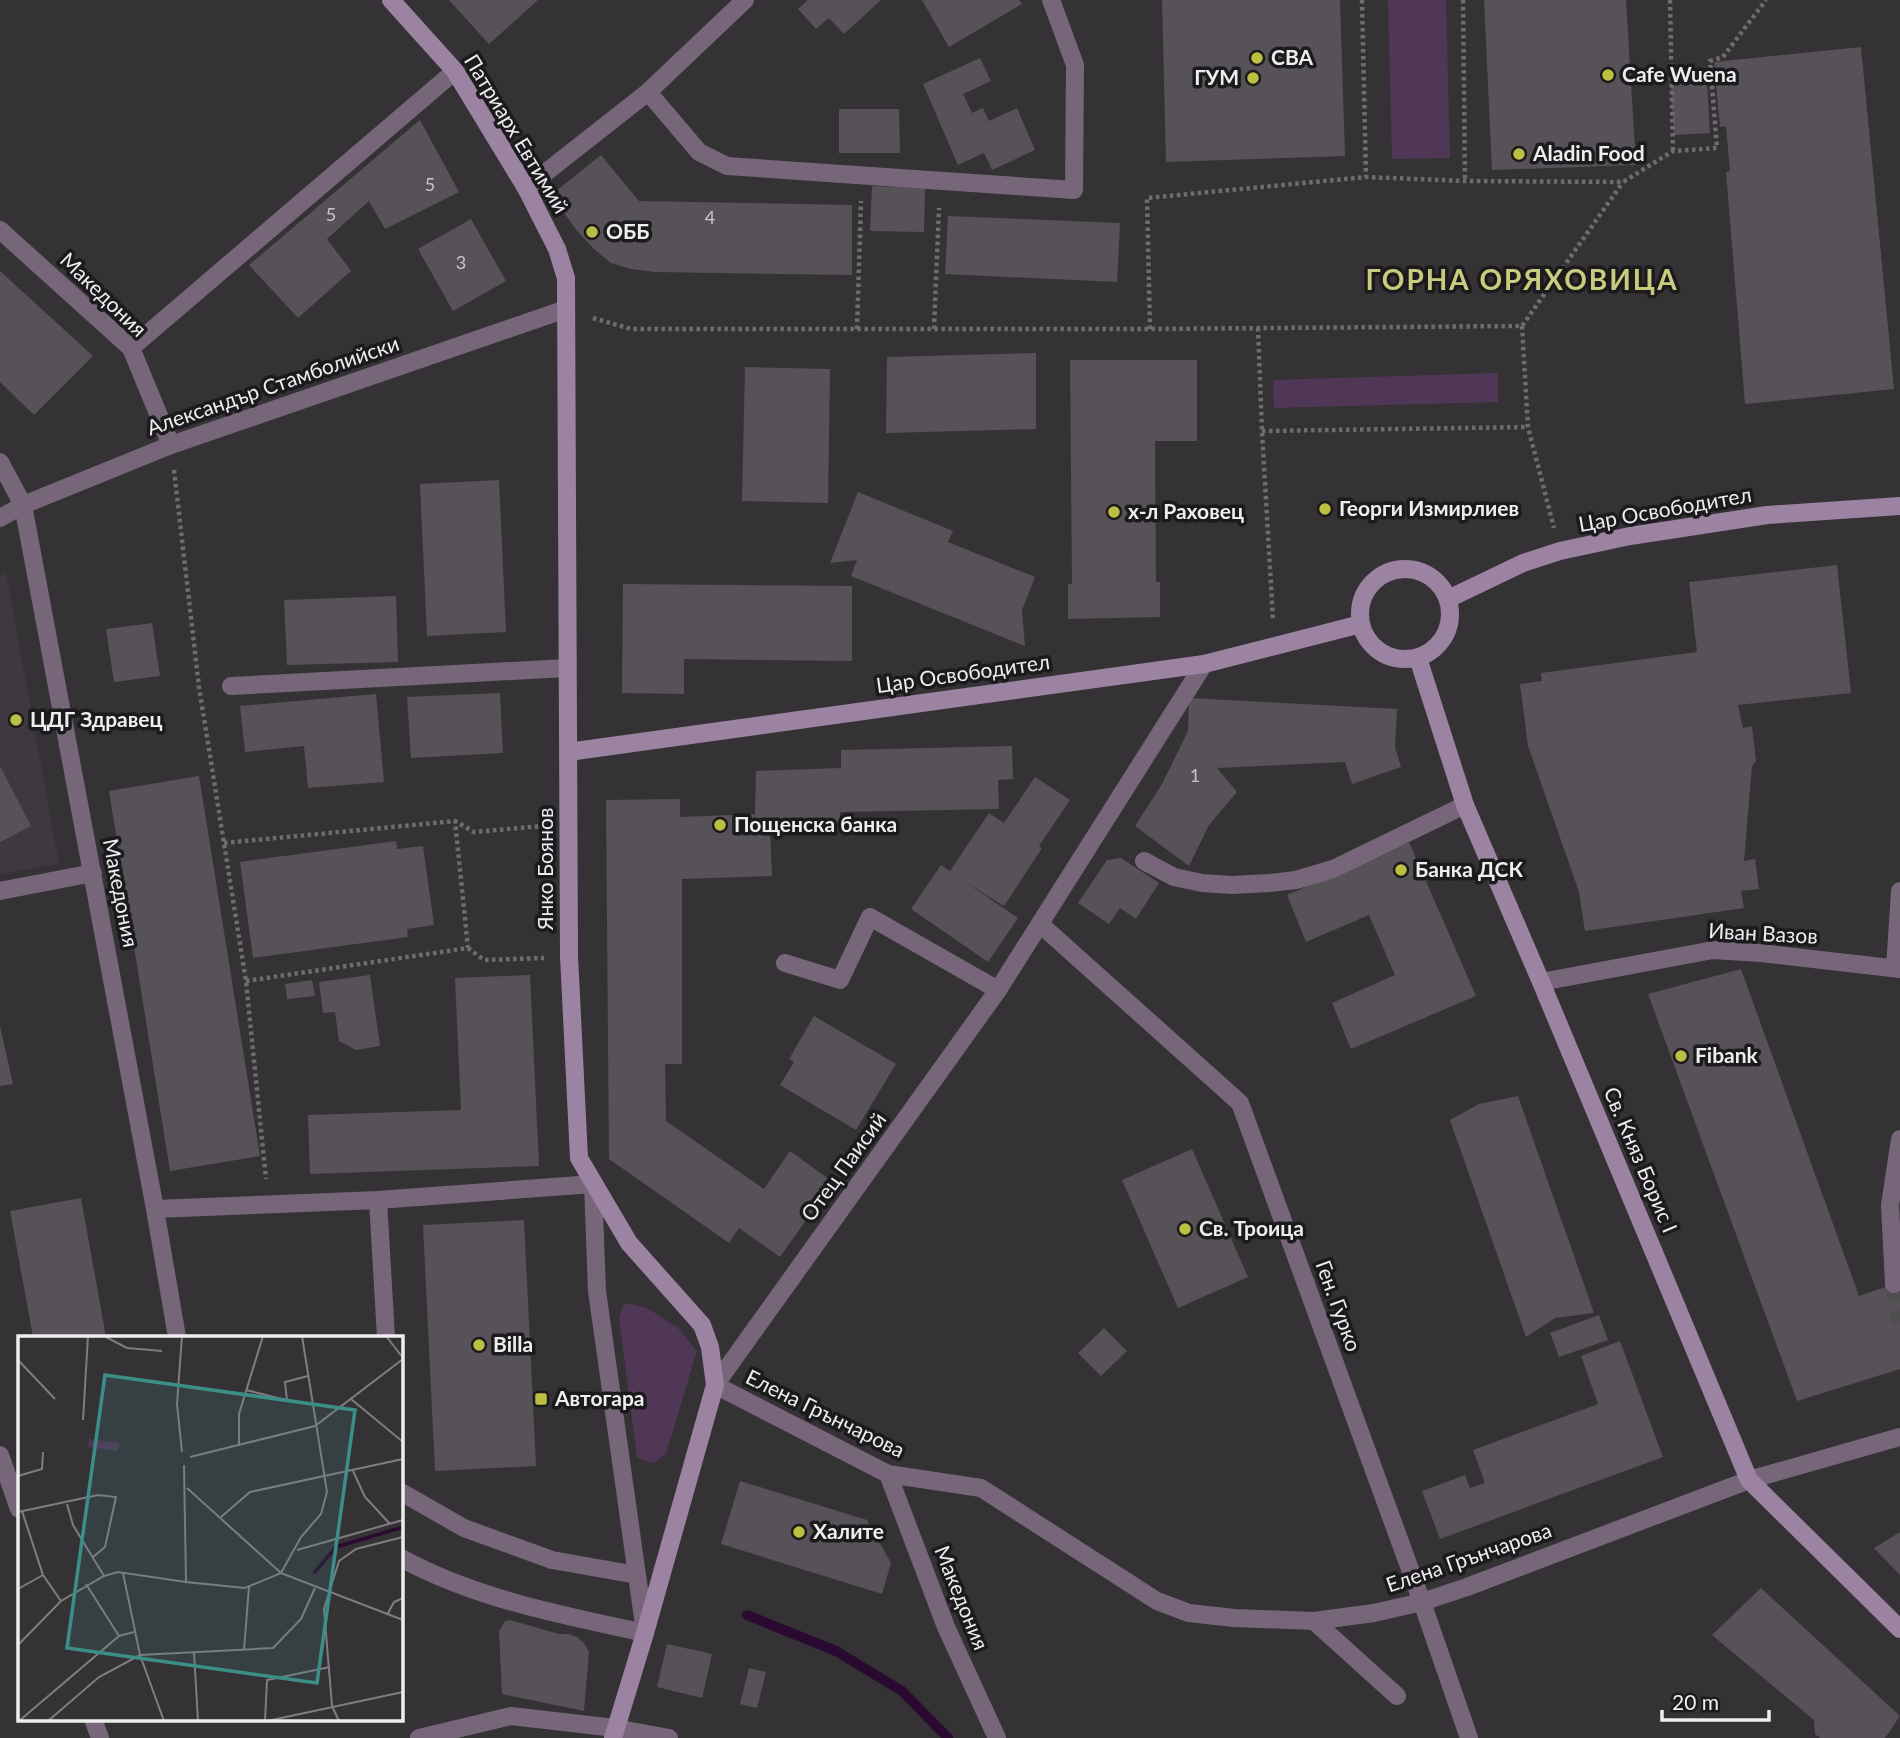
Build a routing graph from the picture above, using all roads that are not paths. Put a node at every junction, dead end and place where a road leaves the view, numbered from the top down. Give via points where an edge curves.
1 (391, 0) edge
2 (745, 0) edge
3 (1051, 0) edge
4 (455, 71) junction
5 (648, 92) junction
6 (526, 188) junction
7 (0, 230) edge
8 (566, 309) junction
9 (131, 348) junction
10 (171, 445) junction
11 (0, 462) edge
12 (23, 505) junction
13 (1900, 506) edge
14 (0, 518) edge
15 (1448, 598) junction
16 (1361, 624) junction
17 (1418, 658) junction
18 (1204, 664) junction
19 (567, 667) junction
20 (230, 686) dead end
21 (568, 752) junction
22 (1465, 805) junction
23 (1144, 861) dead end
24 (93, 873) junction
25 (0, 891) edge
26 (1900, 891) edge
27 (1040, 924) junction
28 (785, 963) dead end
29 (1897, 969) edge
30 (1541, 982) junction
31 (998, 990) junction
32 (1900, 1139) edge
33 (593, 1184) junction
34 (378, 1200) junction
35 (155, 1209) junction
36 (1896, 1262) edge
37 (1894, 1284) dead end
38 (177, 1336) edge
39 (386, 1336) edge
40 (715, 1385) junction
41 (1900, 1437) edge
42 (0, 1455) edge
43 (888, 1474) junction
44 (1749, 1480) junction
45 (402, 1493) edge
46 (18, 1506) edge
47 (402, 1559) edge
48 (637, 1575) junction
49 (1422, 1602) junction
50 (1314, 1621) junction
51 (1900, 1629) edge
52 (645, 1633) junction
53 (1397, 1696) dead end
54 (93, 1720) edge
55 (614, 1733) edge
56 (100, 1738) edge
57 (419, 1738) edge
58 (669, 1738) edge
59 (997, 1738) edge
60 (1469, 1738) edge

1 - 4 main road, Патриарх Евтимий
2 - 5 street
3 - 5 street via 1075,65 1074,190 727,166 699,152
4 - 6 main road, Патриарх Евтимий
4 - 9 street
5 - 6 street
6 - 8 main road, Патриарх Евтимий via 560,259 566,278
7 - 9 street, Македония
8 - 10 street, Александър Стамболийски
8 - 19 main road, Янко Боянов
9 - 10 street, Македония
10 - 12 street, Александър Стамболийски
11 - 12 street, Македония
12 - 14 street, Александър Стамболийски
12 - 24 street, Македония
13 - 15 main road, Цар Освободител via 1768,515 1630,536 1523,563
15 - 16 main road via 1429,576 1400,569 1372,583 1360,610
15 - 17 main road via 1451,613 1442,642
16 - 17 main road via 1376,649 1389,657
16 - 18 main road, Цар Освободител
17 - 22 main road, Св. Княз Борис I
18 - 21 main road, Цар Освободител
18 - 27 street, Отец Паисий
19 - 20 street
19 - 21 main road, Янко Боянов
21 - 33 main road, Янко Боянов via 569,956 579,1158
22 - 23 street via 1333,869 1296,880 1202,883 1174,877
22 - 30 main road, Св. Княз Борис I
24 - 25 street
24 - 35 street, Македония
26 - 29 street
27 - 31 street, Отец Паисий
27 - 49 street, Ген. Гурко via 1240,1103
28 - 31 street via 840,980 870,917
29 - 30 street, Иван Вазов via 1713,950
30 - 44 main road, Св. Княз Борис I
31 - 40 street, Отец Паисий
32 - 36 street via 1890,1205
33 - 34 street
33 - 40 main road, Янко Боянов via 629,1243 702,1325
33 - 48 street via 597,1291
34 - 35 street
34 - 39 street
35 - 38 street, Македония
36 - 37 street
40 - 43 street, Елена Грънчарова
40 - 52 main road, Отец Паисий
41 - 44 street, Елена Грънчарова
42 - 46 street
43 - 50 street, Елена Грънчарова via 981,1488 1157,1601 1189,1612 1234,1618
43 - 59 street, Македония via 946,1627
44 - 49 street, Елена Грънчарова
44 - 51 main road, Св. Княз Борис I
45 - 48 street via 464,1528 552,1560
47 - 52 street via 479,1592
48 - 52 street
49 - 50 street, Елена Грънчарова
49 - 60 street, Ген. Гурко
50 - 53 street
52 - 55 main road, Отец Паисий
54 - 56 street
55 - 57 street via 511,1716
55 - 58 street

